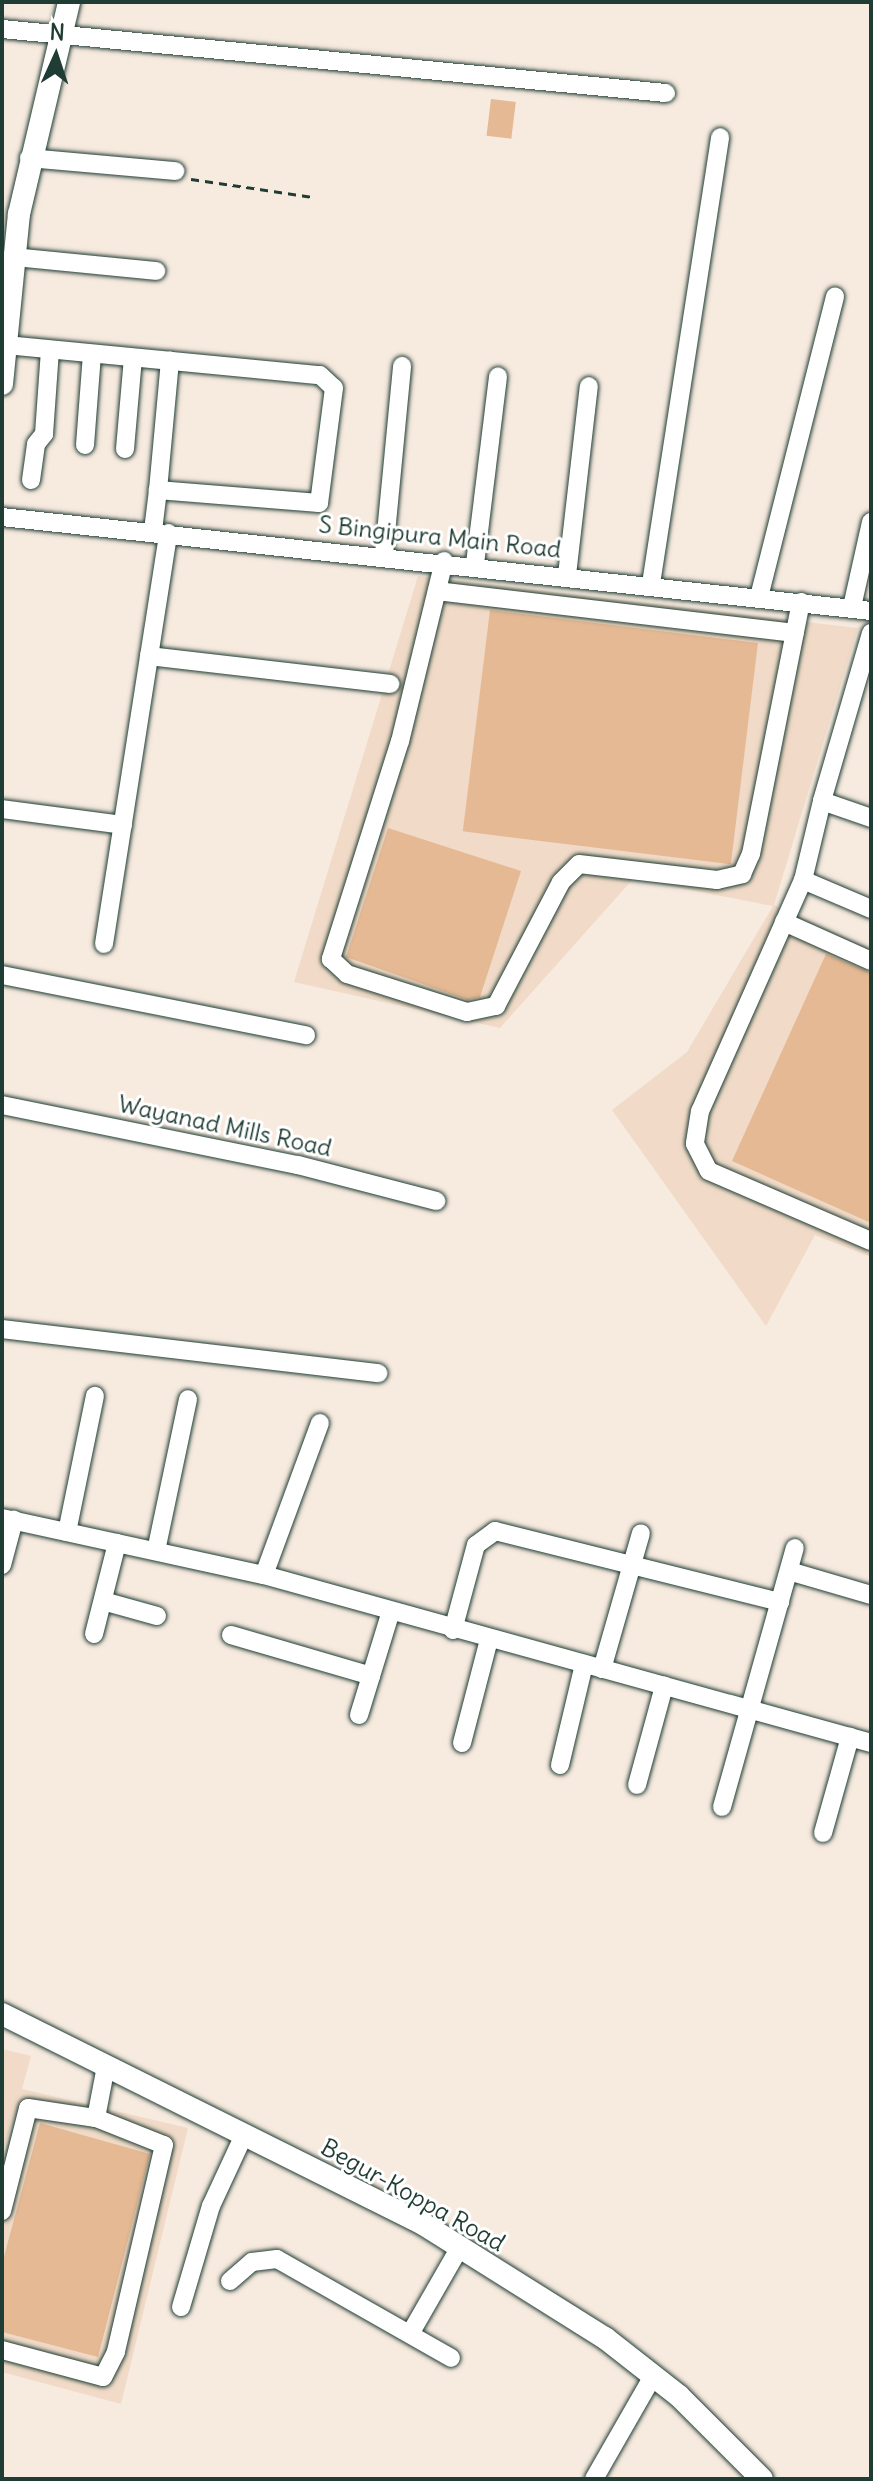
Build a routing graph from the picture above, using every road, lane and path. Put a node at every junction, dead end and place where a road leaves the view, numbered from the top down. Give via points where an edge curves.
1 (69, 2) edge
2 (2, 29) edge
3 (58, 36) junction
4 (666, 93) dead end
5 (720, 137) dead end
6 (29, 158) junction
7 (175, 171) joint
8 (313, 197) dead end
9 (14, 257) junction
10 (156, 271) dead end
11 (835, 296) dead end
12 (6, 345) junction
13 (50, 350) junction
14 (92, 354) junction
15 (133, 358) junction
16 (170, 361) junction
17 (402, 366) dead end
18 (498, 376) dead end
19 (2, 384) edge
20 (589, 386) dead end
21 (85, 445) dead end
22 (125, 449) dead end
23 (31, 480) dead end
24 (158, 490) junction
25 (2, 517) edge
26 (871, 522) edge
27 (161, 532) junction
28 (384, 554) junction
29 (444, 561) junction
30 (475, 564) junction
31 (567, 575) junction
32 (651, 584) junction
33 (437, 591) junction
34 (759, 597) junction
35 (801, 602) junction
36 (852, 607) junction
37 (871, 611) edge
38 (795, 633) junction
39 (871, 633) edge
40 (149, 656) junction
41 (390, 684) dead end
42 (822, 801) junction
43 (2, 809) edge
44 (871, 818) edge
45 (123, 825) junction
46 (803, 880) junction
47 (871, 909) edge
48 (784, 922) junction
49 (104, 944) dead end
50 (871, 961) edge
51 (2, 975) edge
52 (306, 1035) dead end
53 (2, 1105) edge
54 (436, 1201) dead end
55 (871, 1241) edge
56 (2, 1329) edge
57 (378, 1373) dead end
58 (95, 1396) dead end
59 (188, 1399) dead end
60 (320, 1423) dead end
61 (8, 1519) edge
62 (67, 1532) junction
63 (641, 1533) dead end
64 (117, 1543) junction
65 (795, 1548) dead end
66 (156, 1551) junction
67 (2, 1565) edge
68 (631, 1569) junction
69 (789, 1571) junction
70 (264, 1575) junction
71 (871, 1595) edge
72 (103, 1601) junction
73 (780, 1602) junction
74 (391, 1611) junction
75 (157, 1616) dead end
76 (453, 1630) junction
77 (94, 1634) dead end
78 (231, 1635) dead end
79 (489, 1639) junction
80 (593, 1667) junction
81 (371, 1676) junction
82 (664, 1686) junction
83 (750, 1710) junction
84 (359, 1715) dead end
85 (850, 1737) junction
86 (462, 1743) dead end
87 (871, 1743) edge
88 (560, 1765) dead end
89 (637, 1785) dead end
90 (722, 1807) dead end
91 (823, 1833) dead end
92 (2, 2014) edge
93 (106, 2066) junction
94 (96, 2118) junction
95 (244, 2135) junction
96 (2, 2211) edge
97 (460, 2247) junction
98 (230, 2281) dead end
99 (181, 2307) dead end
100 (410, 2334) junction
101 (2, 2350) edge
102 (451, 2358) dead end
103 (653, 2376) junction
104 (594, 2479) edge
105 (762, 2479) edge

1 - 3 main road
2 - 3 street
3 - 4 street
3 - 6 main road
5 - 32 street
6 - 7 street
6 - 9 main road
7 - 8 path via 214,187
9 - 10 street
9 - 12 main road
11 - 34 street
12 - 13 street
12 - 19 main road
13 - 14 street
13 - 23 street via 44,434 36,444
14 - 15 street
14 - 21 street
15 - 16 street
15 - 22 street
16 - 24 street
16 - 24 street via 320,375 334,388 319,503
17 - 28 street
18 - 30 street
20 - 31 street
24 - 27 street
25 - 27 street, S Bingipura Main Road
26 - 36 street
27 - 28 street, S Bingipura Main Road
27 - 40 street
28 - 29 street, S Bingipura Main Road
29 - 30 street, S Bingipura Main Road
29 - 33 street
30 - 31 street, S Bingipura Main Road
31 - 32 street, S Bingipura Main Road
32 - 34 street, S Bingipura Main Road
33 - 38 street
33 - 38 street via 400,741 331,959 334,968 347,974 467,1012 496,1006 561,882 579,864 717,880 742,874 751,854
34 - 35 street, S Bingipura Main Road
35 - 36 street, S Bingipura Main Road
35 - 38 street
36 - 37 street, S Bingipura Main Road
39 - 42 street
40 - 41 street
40 - 45 street
42 - 44 street
42 - 46 street
43 - 45 street
45 - 49 street
46 - 47 street
46 - 48 street
48 - 50 street
48 - 55 street via 700,1111 699,1160 709,1171
51 - 52 street
53 - 54 street, Wayanad Mills Road via 298,1165
56 - 57 street
58 - 62 street
59 - 66 street
60 - 70 street
61 - 62 street
61 - 67 street
62 - 64 street
63 - 68 street
64 - 66 street
64 - 72 street
65 - 69 street
66 - 70 street
68 - 73 street
68 - 76 street via 485,1533 476,1545
68 - 80 street
69 - 71 street
69 - 73 street
70 - 74 street
72 - 75 street
72 - 77 street
73 - 83 street
74 - 76 street
74 - 81 street
76 - 79 street
78 - 81 street
79 - 80 street
79 - 86 street
80 - 82 street
80 - 88 street
81 - 84 street
82 - 83 street
82 - 89 street
83 - 85 street
83 - 90 street
85 - 87 street
85 - 91 street
92 - 93 main road, Begur-Koppa Road
93 - 94 street
93 - 95 main road, Begur-Koppa Road
94 - 96 street via 28,2108
94 - 101 street via 164,2145 116,2352 103,2377
95 - 97 main road, Begur-Koppa Road
95 - 99 street via 211,2206
97 - 100 street
97 - 103 main road, Begur-Koppa Road via 605,2338
98 - 100 street via 252,2262 277,2259
100 - 102 street
103 - 104 street
103 - 105 main road, Begur-Koppa Road

